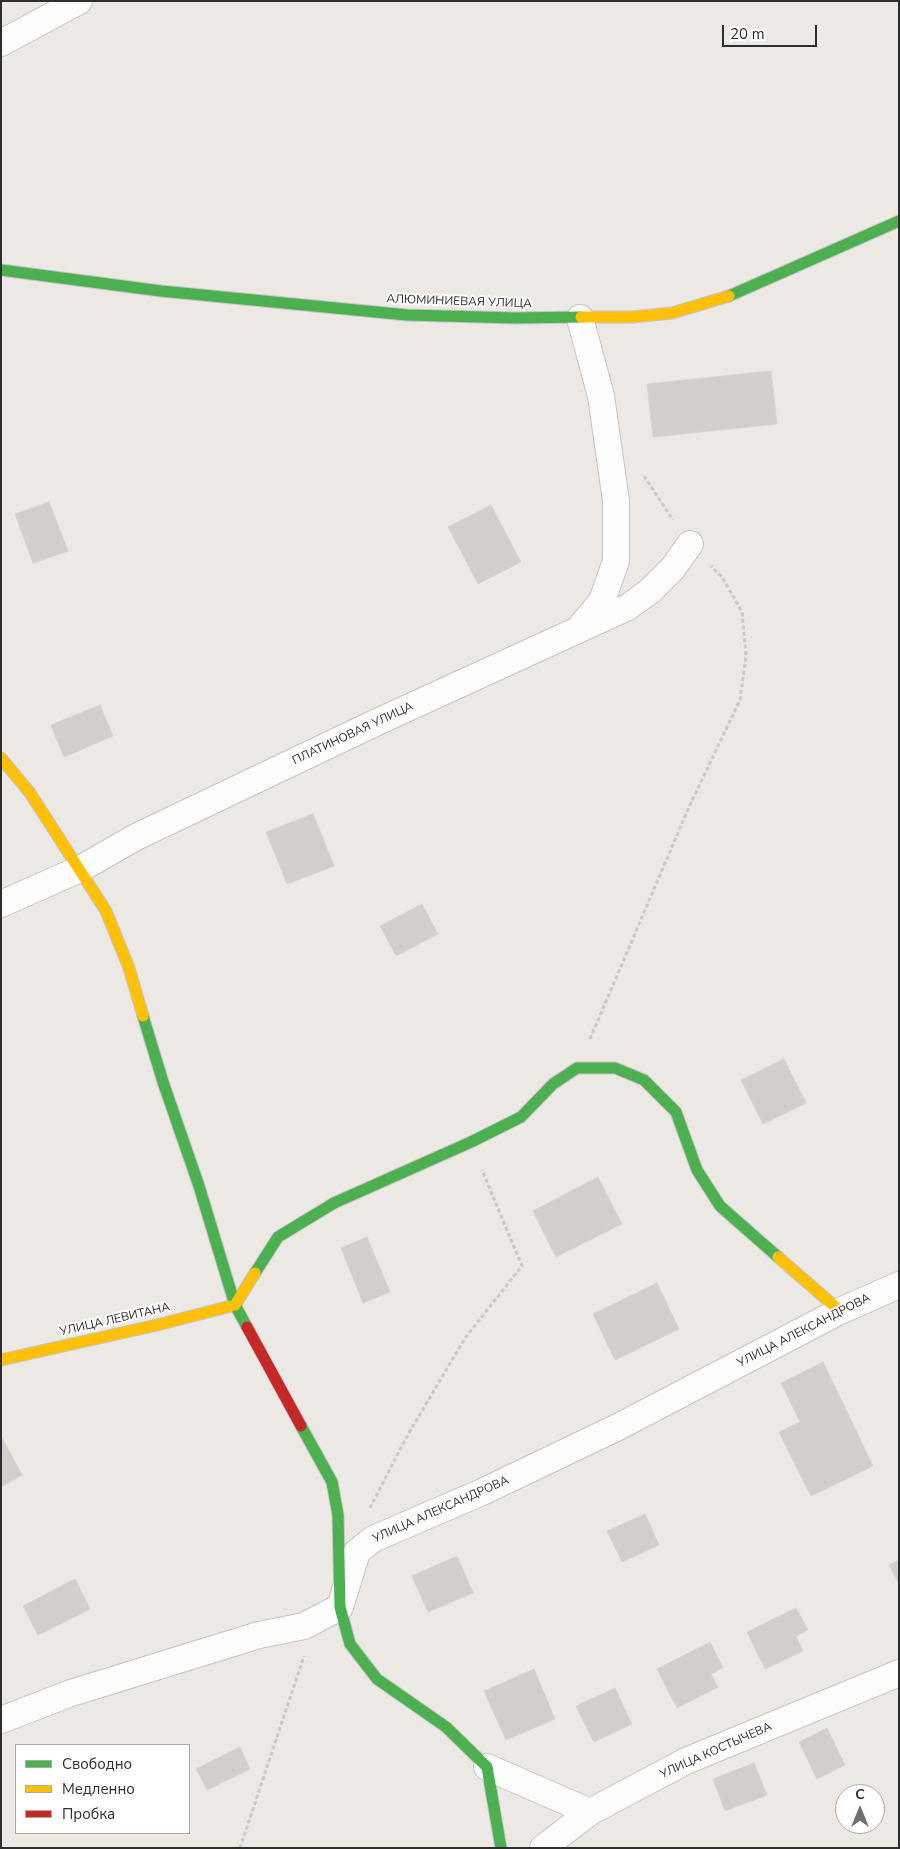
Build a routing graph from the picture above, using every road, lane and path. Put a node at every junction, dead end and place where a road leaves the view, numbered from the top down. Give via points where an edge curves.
1 (79, 1) edge
2 (1, 43) edge
3 (899, 221) edge
4 (1, 270) edge
5 (580, 318) junction
6 (643, 475) dead end
7 (690, 544) junction
8 (576, 631) junction
9 (1, 758) edge
10 (80, 869) junction
11 (1, 904) edge
12 (577, 1068) junction
13 (471, 1142) junction
14 (522, 1266) dead end
15 (899, 1285) edge
16 (235, 1305) junction
17 (840, 1311) junction
18 (1, 1360) edge
19 (340, 1607) junction
20 (899, 1673) edge
21 (1, 1720) edge
22 (488, 1767) junction
23 (590, 1812) junction
24 (501, 1848) edge
25 (543, 1848) edge

1 - 2 street
3 - 5 street, АЛЮМИНИЕВАЯ УЛИЦА via 728,296 672,313
4 - 5 street, АЛЮМИНИЕВАЯ УЛИЦА via 161,291 407,315
5 - 8 street via 601,396 616,501 616,561 602,601
6 - 7 path
7 - 8 street, ПЛАТИНОВАЯ УЛИЦА via 650,592 628,607
7 - 12 path via 722,577 742,612 746,656 740,700 689,807
8 - 10 street, ПЛАТИНОВАЯ УЛИЦА via 136,837
9 - 10 street via 30,793
10 - 11 street, ПЛАТИНОВАЯ УЛИЦА
10 - 16 street via 106,911 128,968
12 - 13 street via 553,1084 521,1117
12 - 17 street via 615,1068 644,1080 676,1112 697,1170 720,1206
13 - 14 path
13 - 16 street via 334,1203 278,1237
15 - 17 street, УЛИЦА АЛЕКСАНДРОВА
16 - 18 street, УЛИЦА ЛЕВИТАНА
16 - 19 street via 332,1482 338,1515
17 - 19 street, УЛИЦА АЛЕКСАНДРОВА via 618,1427 480,1493 373,1539 357,1552
19 - 21 street via 304,1626 259,1635 71,1693
19 - 22 street via 350,1644 376,1679 446,1727
20 - 23 street, УЛИЦА КОСТЫЧЕВА via 686,1761
22 - 23 street
22 - 24 street
23 - 25 street, УЛИЦА КОСТЫЧЕВА

